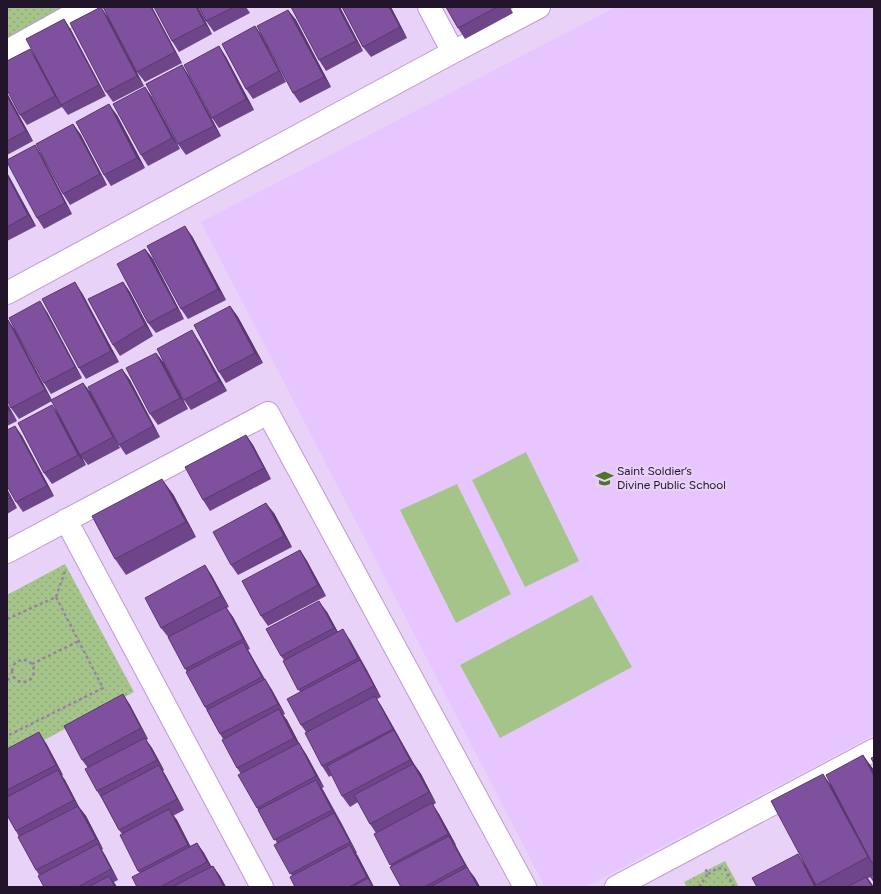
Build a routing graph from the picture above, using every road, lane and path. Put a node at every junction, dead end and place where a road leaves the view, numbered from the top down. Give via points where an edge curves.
1 (86, 7) edge
2 (429, 7) edge
3 (539, 7) edge
4 (7, 51) edge
5 (453, 52) junction
6 (7, 293) edge
7 (66, 520) junction
8 (7, 552) edge
9 (7, 619) edge
10 (79, 641) junction
11 (32, 664) junction
12 (14, 677) junction
13 (7, 680) edge
14 (7, 736) edge
15 (874, 750) edge
16 (708, 874) dead end
17 (262, 887) edge
18 (525, 887) edge
19 (616, 887) edge
20 (734, 887) edge

1 - 4 street
2 - 5 street
3 - 5 street
5 - 6 street
7 - 8 street
7 - 17 street
7 - 18 street via 268,413
9 - 10 path via 56,597
10 - 11 path
10 - 14 path via 103,688
11 - 12 path via 26,660 16,663 12,670
11 - 12 path via 34,674 29,680 23,682
12 - 13 path
15 - 19 street
16 - 20 path via 718,868 725,869

